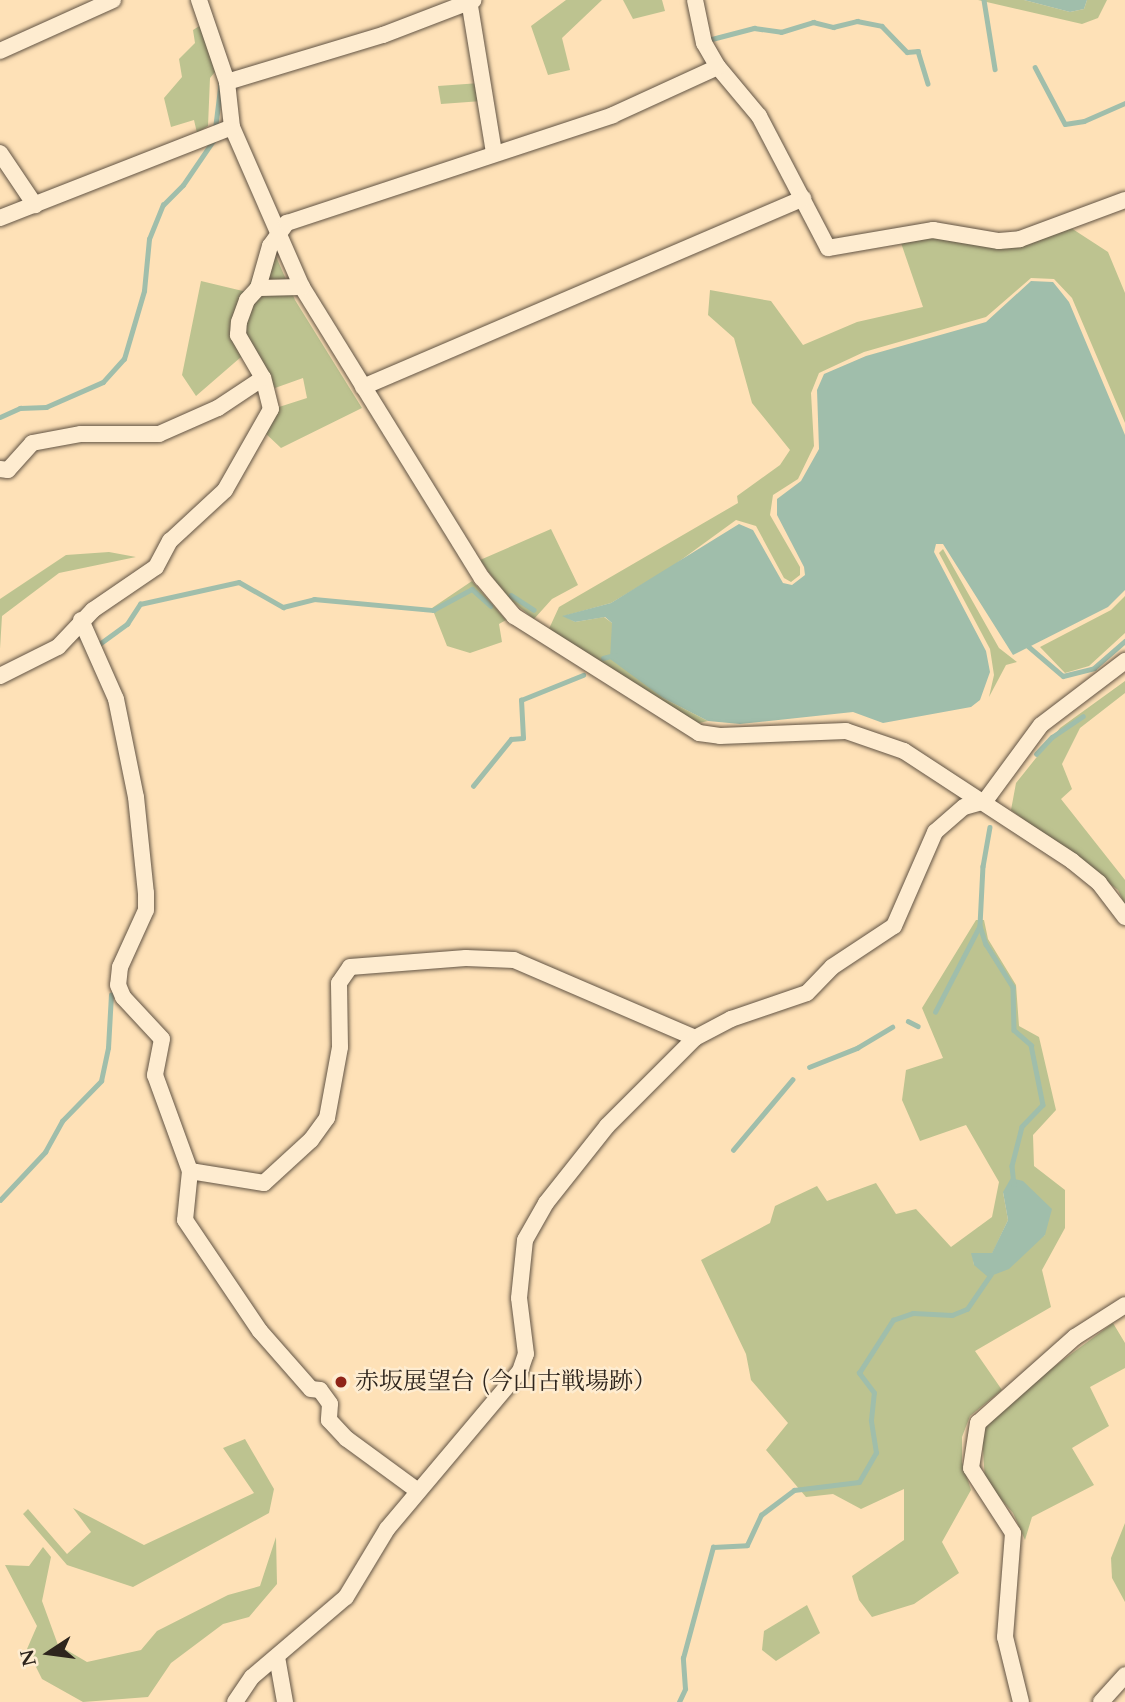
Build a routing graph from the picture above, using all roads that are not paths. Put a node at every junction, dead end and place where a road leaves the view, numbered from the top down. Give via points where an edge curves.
1 (113, 0) edge
2 (199, 0) edge
3 (695, 0) edge
4 (471, 1) edge
5 (0, 51) edge
6 (718, 67) junction
7 (225, 75) junction
8 (227, 128) junction
9 (494, 152) junction
10 (0, 153) edge
11 (803, 198) junction
12 (1125, 200) edge
13 (35, 205) junction
14 (0, 218) edge
15 (279, 233) junction
16 (302, 287) junction
17 (258, 288) junction
18 (263, 378) junction
19 (363, 387) junction
20 (0, 469) edge
21 (81, 620) junction
22 (1125, 661) edge
23 (0, 676) edge
24 (985, 801) junction
25 (1125, 917) edge
26 (695, 1038) junction
27 (190, 1171) junction
28 (1125, 1305) edge
29 (418, 1491) junction
30 (277, 1657) junction
31 (1125, 1675) edge
32 (235, 1702) edge
33 (285, 1702) edge
34 (1021, 1702) edge
35 (1101, 1702) edge

1 - 5 street
2 - 7 street
3 - 6 street via 704,43
4 - 7 street via 383,35
4 - 9 street
6 - 9 street via 613,115
6 - 11 street via 759,116
7 - 8 street
8 - 13 street
8 - 15 street
9 - 15 street via 287,223
10 - 13 street
11 - 12 street via 828,248 933,230 999,241 1020,239
11 - 19 street
13 - 14 street
15 - 16 street
15 - 17 street
16 - 17 street
16 - 19 street
17 - 18 street via 247,300 238,335
18 - 20 street via 218,408 159,434 146,438 81,434 32,443 8,470
18 - 21 street via 271,409 225,490 170,541 156,567
19 - 24 street via 482,578 514,616 584,664 699,733 846,731 904,751
21 - 23 street via 58,647
21 - 27 street via 116,699 136,797 145,880 146,910 120,967 118,985 123,997 162,1040 155,1075
22 - 24 street via 1041,725
24 - 25 street via 1099,883
24 - 26 street via 964,807 928,842 908,902 894,926 832,967 807,993 731,1019
26 - 27 street via 514,961 466,958 351,967 339,983 340,1047 327,1118 311,1140 264,1183
26 - 29 street via 607,1126 546,1203 525,1240 519,1268 526,1354 520,1371
27 - 29 street via 185,1220 260,1331 310,1389 320,1390 330,1404 329,1420 347,1439
28 - 34 street via 1075,1337 978,1423 971,1468 1013,1534 1005,1637
29 - 30 street via 387,1528 345,1597
30 - 32 street via 252,1676
30 - 33 street
31 - 35 street

